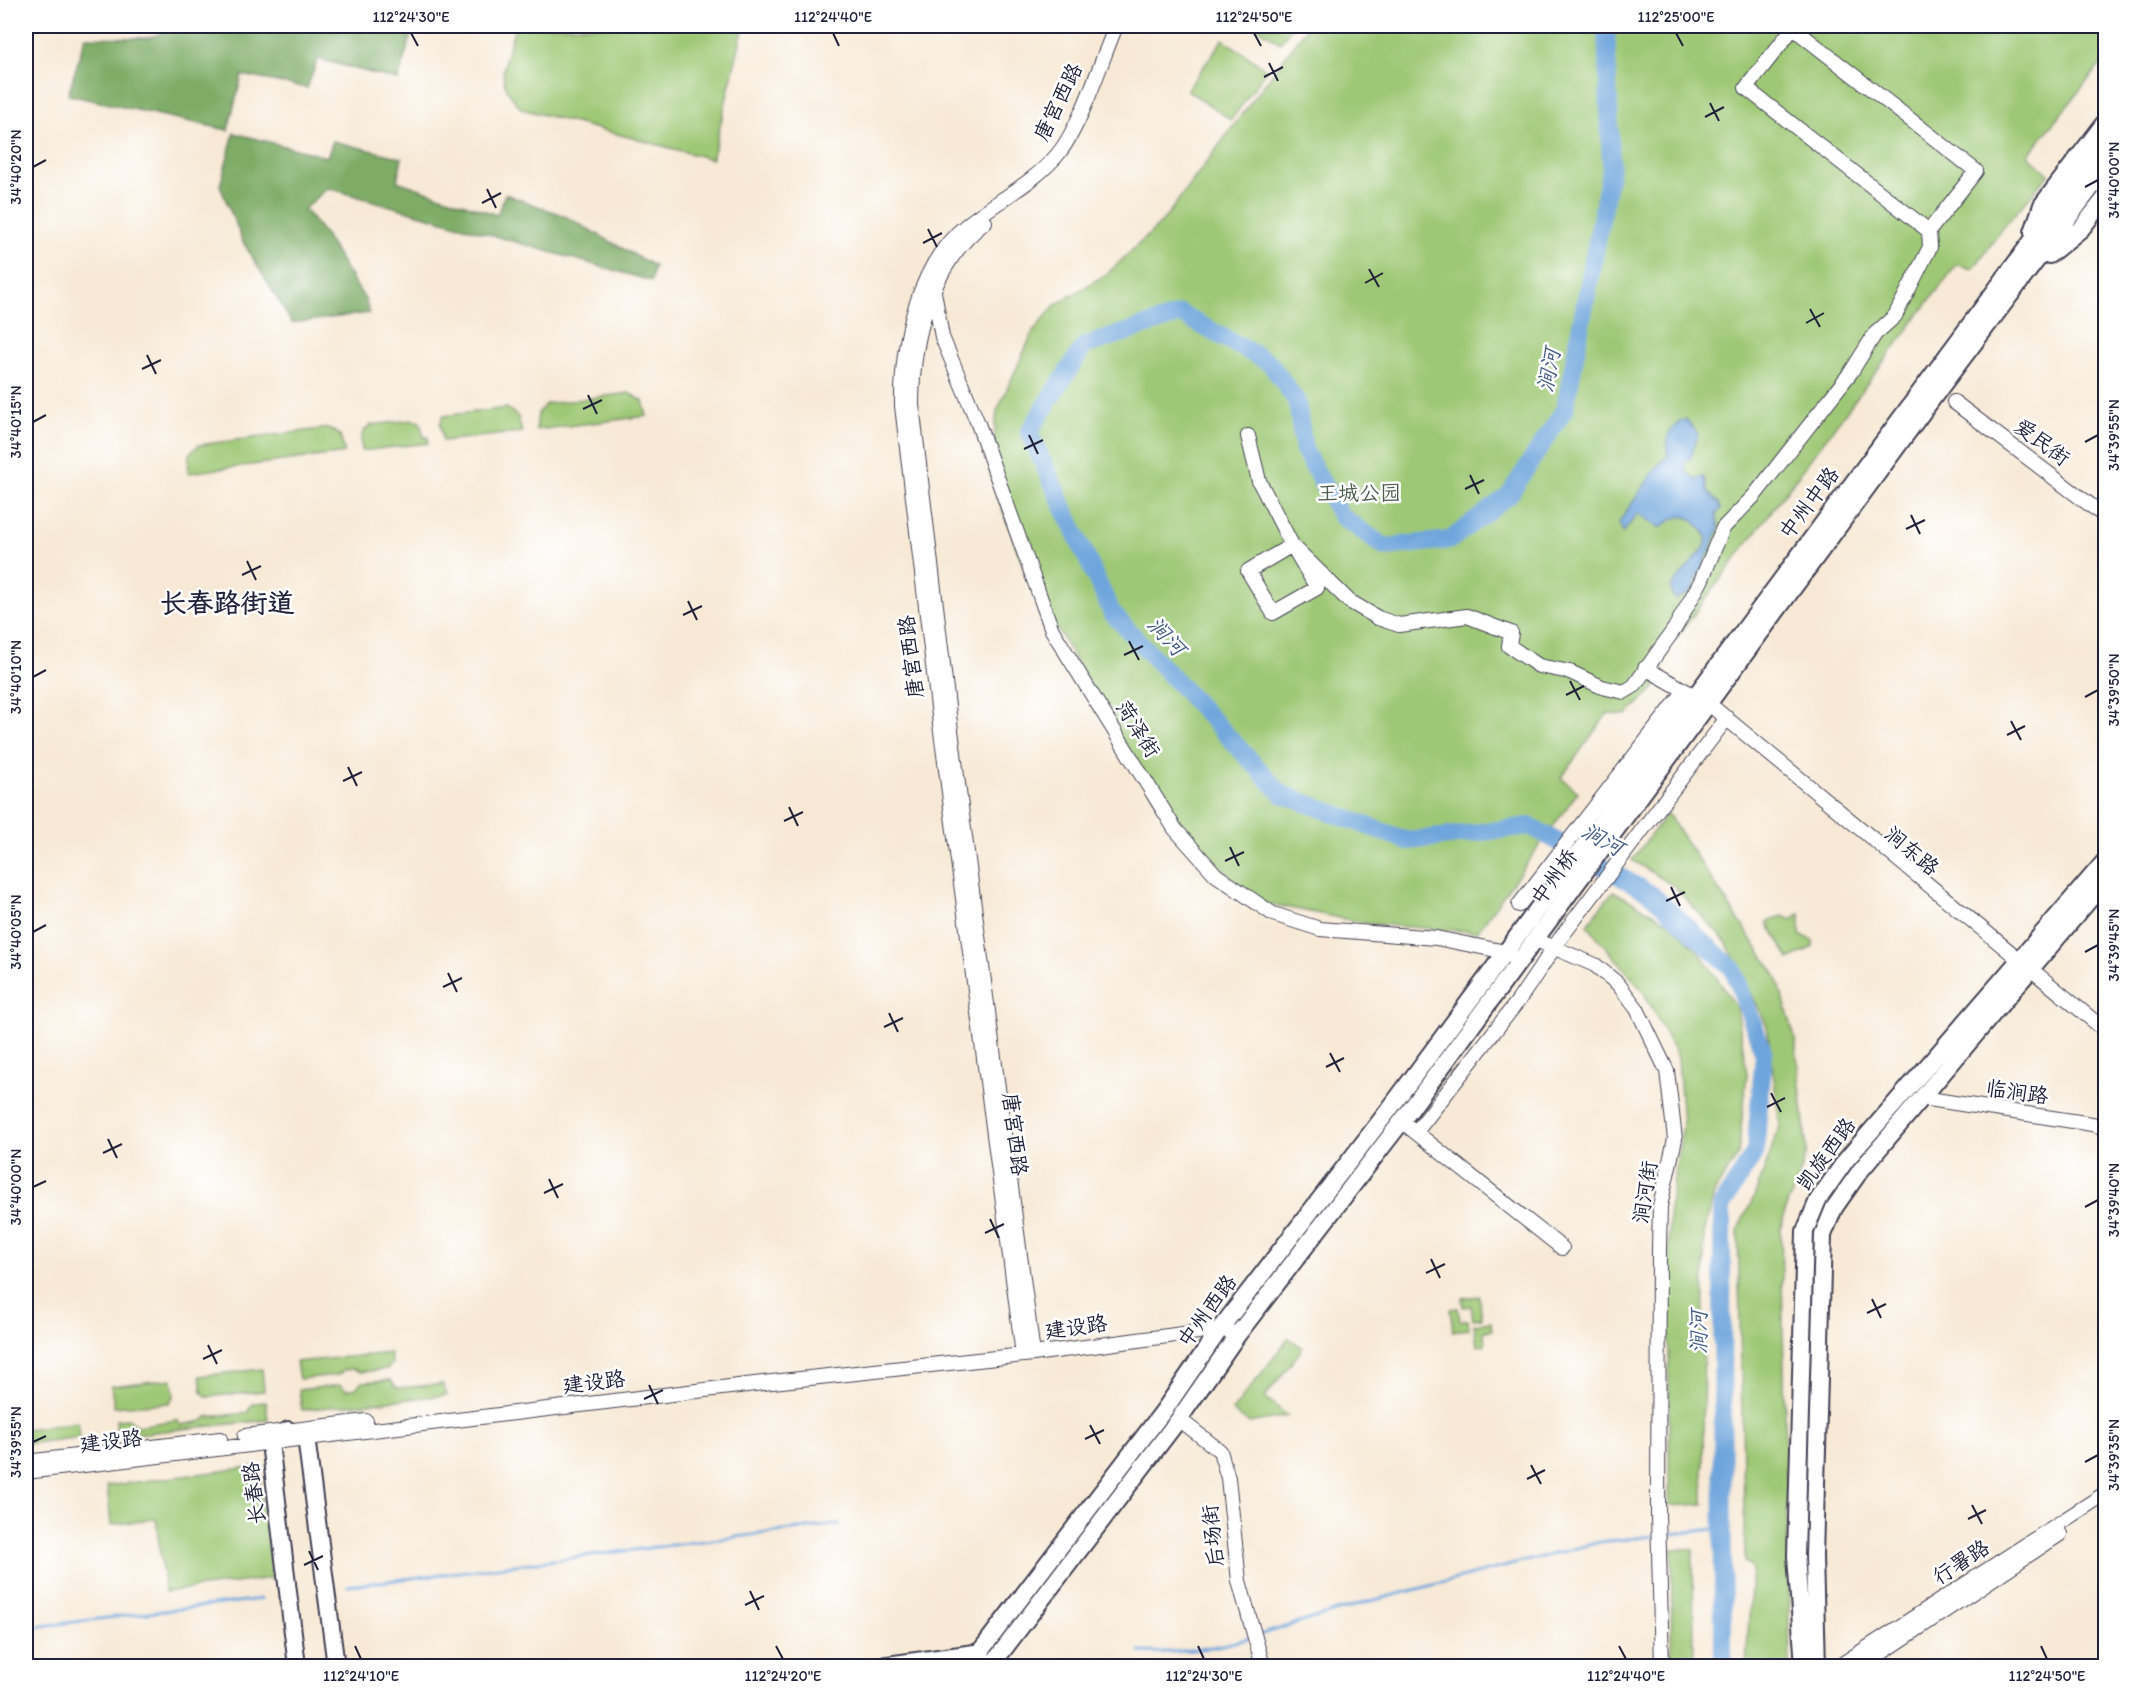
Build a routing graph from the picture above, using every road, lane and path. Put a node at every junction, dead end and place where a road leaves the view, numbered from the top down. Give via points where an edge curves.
1 (1116, 26) edge
2 (1124, 26) edge
3 (2106, 121) edge
4 (2106, 141) edge
5 (2106, 168) edge
6 (2106, 197) edge
7 (1929, 231) junction
8 (2029, 247) junction
9 (2029, 271) junction
10 (934, 292) junction
11 (1954, 402) dead end
12 (1248, 436) dead end
13 (2106, 517) edge
14 (1292, 545) junction
15 (1645, 668) junction
16 (1692, 697) junction
17 (1707, 706) junction
18 (1725, 720) junction
19 (1621, 783) joint
20 (1641, 797) joint
21 (2106, 860) edge
22 (2106, 880) edge
23 (1526, 911) joint
24 (1541, 933) junction
25 (1554, 948) junction
26 (1506, 952) junction
27 (1520, 962) junction
28 (2022, 966) junction
29 (2106, 1031) edge
30 (2106, 1039) edge
31 (1922, 1098) junction
32 (1388, 1111) junction
33 (1402, 1121) junction
34 (2106, 1128) edge
35 (1416, 1132) junction
36 (1562, 1248) dead end
37 (1223, 1325) junction
38 (1238, 1334) junction
39 (1028, 1351) junction
40 (1179, 1419) junction
41 (288, 1430) junction
42 (306, 1437) junction
43 (270, 1443) junction
44 (26, 1462) edge
45 (26, 1472) edge
46 (2106, 1493) edge
47 (2106, 1503) edge
48 (991, 1661) edge
49 (1262, 1663) edge
50 (297, 1666) edge
51 (336, 1666) edge
52 (880, 1666) edge
53 (969, 1666) edge
54 (1662, 1666) edge
55 (1804, 1666) edge
56 (1817, 1666) edge
57 (1839, 1666) edge
58 (1862, 1666) edge

1 - 39 street, 唐宫西路 via 1059,153 1045,168 965,226 942,250 908,329 902,367 902,406 938,713
2 - 10 street, 唐宫西路 via 1077,135 1063,158 1048,175 973,232 951,256
3 - 8 main road, 中州中路 via 2042,205
4 - 8 main road, 中州中路
5 - 9 main road, 中州中路
6 - 9 main road, 中州中路 via 2081,229
7 - 7 street via 1976,171 1793,28 1746,88
7 - 15 street via 1930,247 1895,316 1875,334 1851,372 1754,496 1723,528 1701,581 1675,628
8 - 16 main road, 中州中路
9 - 17 main road, 中州中路
10 - 26 street, 菏泽街 via 942,337 1052,630 1175,829 1216,875 1273,914 1320,929 1436,938
10 - 39 street, 唐宫西路 via 919,332 912,368 912,405
11 - 13 street, 爱民街
12 - 14 street via 1259,481
14 - 14 street via 1248,571 1273,614 1317,588
14 - 15 street via 1349,601 1378,618 1399,625 1467,616 1511,633 1509,646 1539,666 1570,672 1624,692 1634,686
15 - 16 street, 涧东路
16 - 17 street, 涧东路
16 - 19 main road, 中州中路
17 - 18 street, 涧东路
17 - 20 main road, 中州中路
18 - 25 street
18 - 28 street, 涧东路
19 - 23 main road, 中州桥
20 - 24 main road, 中州桥
21 - 28 main road, 凯旋西路
22 - 28 main road, 凯旋西路
23 - 26 main road, 中州西路
24 - 25 street, 涧河街
24 - 27 main road, 中州西路
25 - 35 street
25 - 54 street, 涧河街 via 1595,965 1618,984 1637,1009 1667,1071 1675,1139 1660,1206 1658,1514
26 - 27 street, 菏泽街
26 - 32 main road, 中州西路
27 - 33 main road, 中州西路
28 - 29 street, 涧东路
28 - 30 street, 涧东路
28 - 31 main road, 凯旋西路
28 - 55 main road, 凯旋西路 via 1845,1160 1818,1200 1805,1231 1796,1556
31 - 34 street, 临涧路
31 - 56 main road, 凯旋西路 via 1860,1171 1834,1208 1823,1235 1815,1556
32 - 33 street
32 - 37 main road, 中州西路
33 - 35 street
33 - 38 main road, 中州西路
35 - 36 street
37 - 38 street, 建设路
37 - 39 street, 建设路
37 - 48 main road, 中州西路
38 - 40 main road, 中州西路
39 - 41 street, 建设路
39 - 42 street, 建设路
40 - 48 main road, 中州西路
40 - 49 street, 后场街 via 1220,1451 1228,1478 1234,1551
41 - 42 main road
41 - 43 main road, 长春路
41 - 44 street, 建设路
42 - 43 street, 建设路
42 - 51 main road
43 - 45 street, 建设路
43 - 50 main road, 长春路
46 - 57 street, 行署路
47 - 58 street, 行署路
48 - 52 main road
48 - 53 main road

